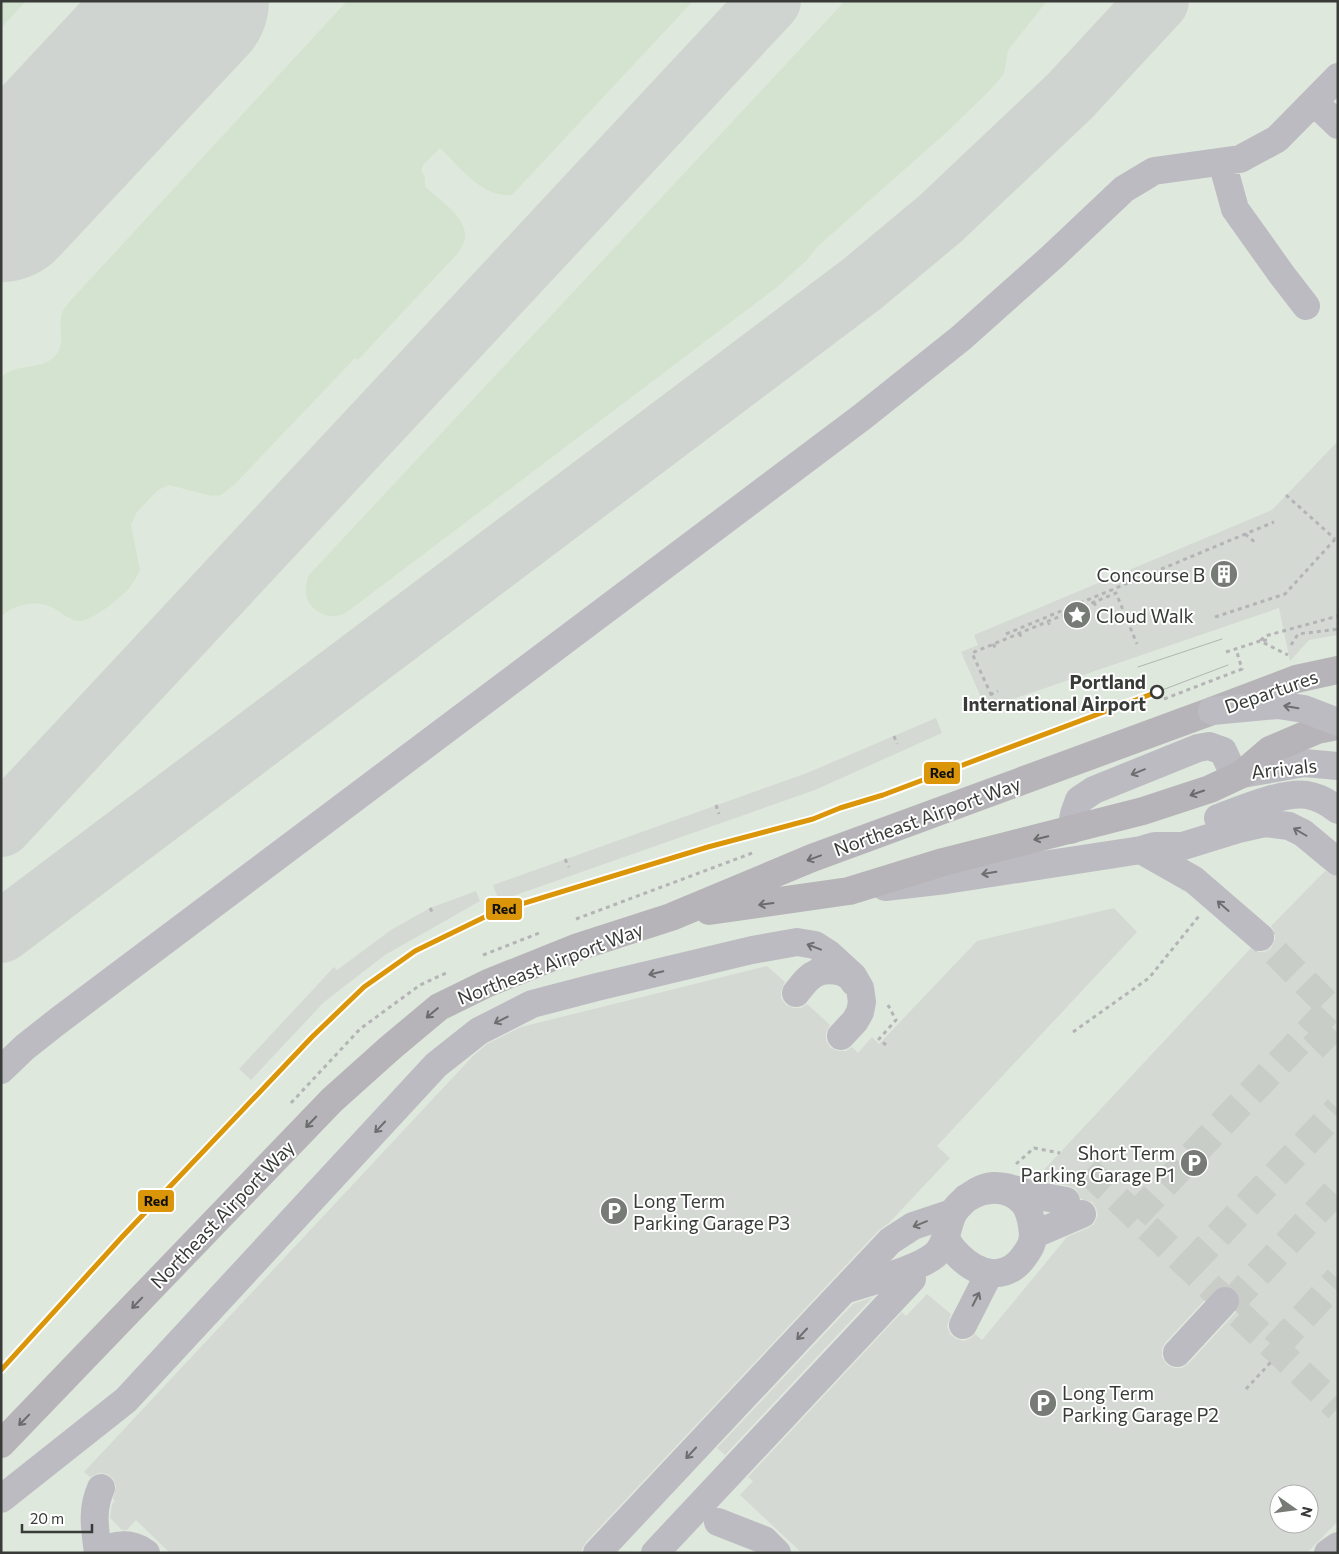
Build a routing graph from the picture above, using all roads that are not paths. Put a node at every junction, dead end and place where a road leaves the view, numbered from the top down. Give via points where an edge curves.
1 (1338, 77) edge
2 (1314, 102) junction
3 (1338, 125) edge
4 (1222, 162) junction
5 (1306, 306) dead end
6 (1338, 670) edge
7 (1212, 711) junction
8 (1338, 722) edge
9 (1338, 726) edge
10 (1338, 766) edge
11 (1239, 776) junction
12 (1338, 810) edge
13 (1071, 830) junction
14 (1148, 848) junction
15 (1338, 862) edge
16 (849, 891) junction
17 (671, 917) junction
18 (1260, 937) tunnel mouth
19 (796, 993) dead end
20 (1, 1070) edge
21 (1033, 1235) junction
22 (946, 1237) junction
23 (989, 1274) junction
24 (912, 1279) dead end
25 (844, 1290) junction
26 (1225, 1301) tunnel mouth
27 (964, 1325) dead end
28 (1177, 1354) dead end
29 (1, 1444) edge
30 (101, 1488) dead end
31 (1, 1499) edge
32 (709, 1514) junction
33 (1338, 1546) edge
34 (98, 1553) edge
35 (146, 1553) edge
36 (596, 1553) edge
37 (655, 1553) edge
38 (737, 1553) edge
39 (777, 1553) edge
40 (1328, 1553) edge

1 - 2 lane
2 - 3 lane
2 - 4 lane via 1277,139 1240,159
4 - 5 lane via 1235,209
4 - 20 lane via 1154,171 1124,189 961,338 862,417 58,1021
6 - 7 main road, Departures, bridge via 1296,678
8 -> 7 lane, Departures, bridge via 1304,709 1278,705
7 -> 17 main road, Northeast Airport Way via 812,858
9 - 11 main road, Arrivals via 1318,730 1270,750
10 - 11 lane, Arrivals via 1304,763
11 -> 13 main road via 1143,812
11 -> 13 lane via 1223,751 1209,746 1198,748 1094,790 1079,800
12 - 14 lane via 1321,799 1292,795 1181,831
13 -> 16 main road via 943,862
15 -> 14 lane via 1303,833 1281,824 1238,828 1183,846
14 -> 16 lane via 946,880
18 -> 14 lane via 1194,880
16 -> 17 main road
17 -> 29 main road, Northeast Airport Way via 578,947 488,983 439,1008 332,1100
19 -> 31 lane via 813,974 825,970 838,971 851,977 860,1001 854,1020 840,1035 855,1021 860,1012 862,1002 860,988 853,976 815,945 797,942 532,1004 479,1031 436,1065 407,1113 126,1400
21 - 22 lane, bridge via 1030,1213 1022,1202 996,1189 982,1190 960,1204 952,1214
21 - 23 lane, bridge via 1032,1245 1021,1262 1009,1270
21 - 23 lane, bridge via 1074,1208 995,1186 981,1188 959,1205 950,1215 946,1236 949,1243 968,1265
22 - 25 lane, bridge via 937,1254 924,1263
22 -> 25 lane, bridge via 956,1254 974,1268 993,1274 1007,1271 1020,1264 1032,1246 1030,1212 1011,1193 998,1189 971,1195 952,1213 913,1226 890,1241
27 -> 23 lane
24 - 32 lane
25 -> 36 lane
26 - 28 lane
30 - 34 lane via 94,1516
32 - 37 lane
32 - 38 lane
32 - 39 lane via 764,1540
33 - 40 lane
34 - 35 lane via 121,1545 134,1546

